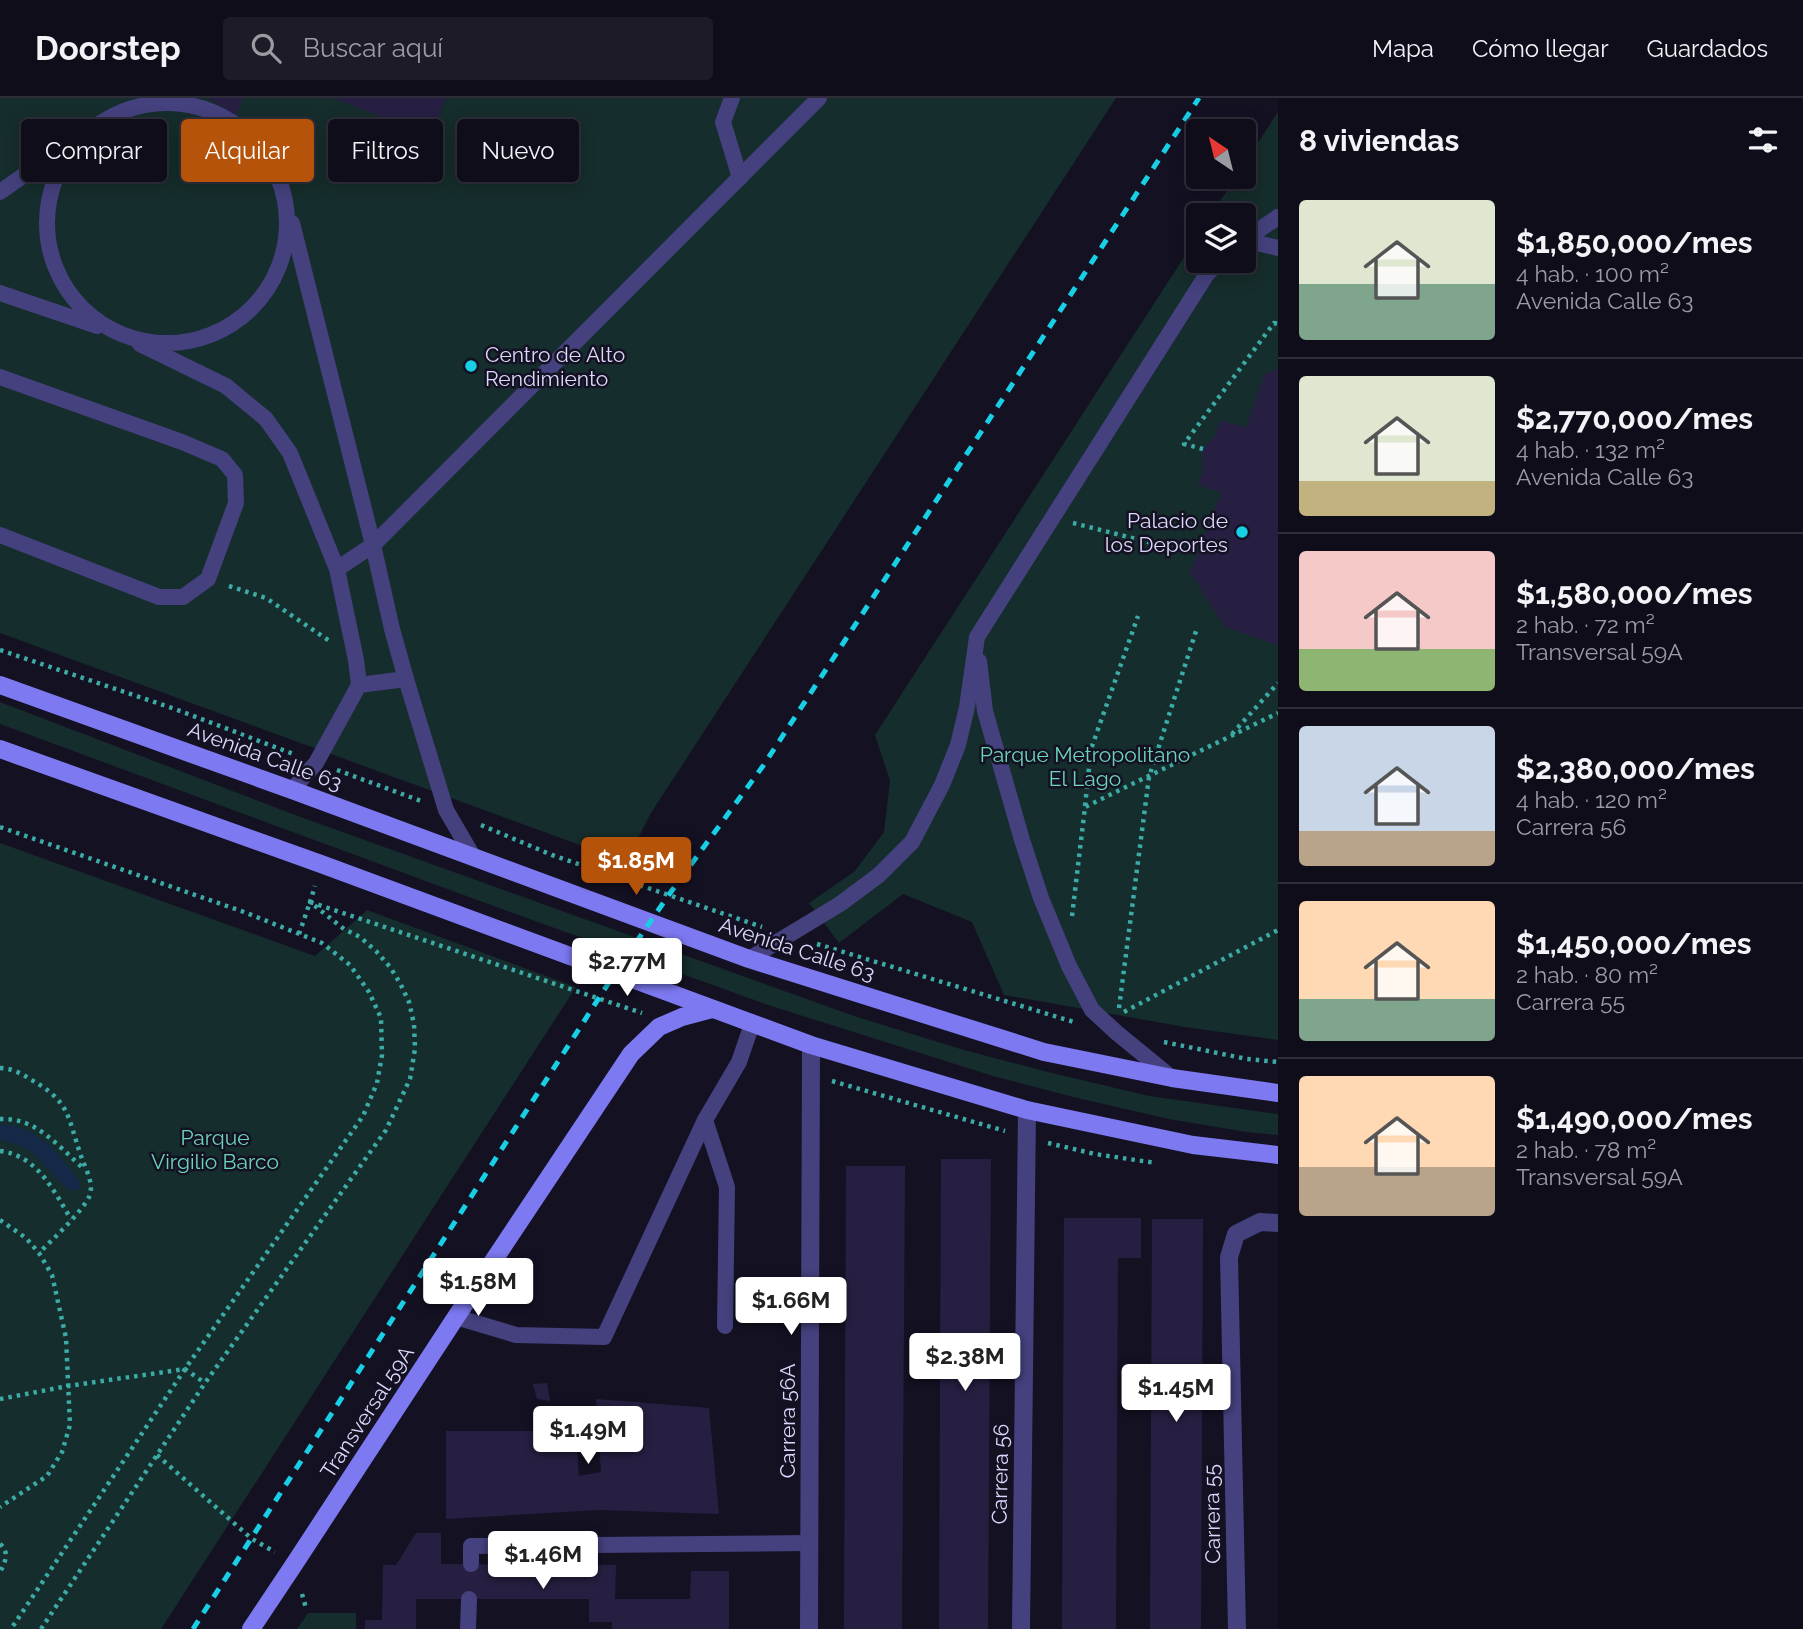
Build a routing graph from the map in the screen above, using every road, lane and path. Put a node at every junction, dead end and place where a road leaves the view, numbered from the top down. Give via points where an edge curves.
1 (732, 98) edge
2 (819, 98) edge
3 (106, 119) edge
4 (21, 177) edge
5 (740, 178) junction
6 (54, 182) edge
7 (0, 192) edge
8 (285, 194) junction
9 (1278, 217) edge
10 (1256, 232) edge
11 (1256, 243) edge
12 (1278, 248) edge
13 (1208, 273) edge
14 (0, 293) edge
15 (1278, 324) edge
16 (111, 330) junction
17 (0, 377) edge
18 (1203, 449) dead end
19 (1052, 518) junction
20 (0, 535) edge
21 (373, 545) junction
22 (1160, 545) dead end
23 (337, 569) junction
24 (208, 579) junction
25 (1138, 616) dead end
26 (1197, 628) dead end
27 (977, 638) junction
28 (0, 650) edge
29 (356, 660) junction
30 (406, 679) junction
31 (1278, 683) edge
32 (0, 685) edge
33 (359, 685) junction
34 (1278, 713) edge
35 (1228, 738) junction
36 (0, 749) edge
37 (316, 763) junction
38 (1149, 777) junction
39 (292, 790) junction
40 (1085, 807) junction
41 (446, 810) junction
42 (0, 827) edge
43 (474, 858) junction
44 (321, 864) junction
45 (310, 902) junction
46 (1072, 917) dead end
47 (1278, 930) edge
48 (299, 934) junction
49 (788, 935) junction
50 (749, 958) junction
51 (1111, 1005) dead end
52 (712, 1009) junction
53 (1118, 1015) junction
54 (670, 1022) junction
55 (752, 1024) junction
56 (1117, 1033) junction
57 (1156, 1041) dead end
58 (811, 1045) junction
59 (1278, 1062) edge
60 (0, 1068) edge
61 (1172, 1078) junction
62 (1278, 1093) edge
63 (1027, 1110) junction
64 (0, 1119) edge
65 (705, 1120) junction
66 (0, 1151) edge
67 (1278, 1156) edge
68 (86, 1171) junction
69 (71, 1219) junction
70 (0, 1220) edge
71 (1278, 1223) edge
72 (39, 1253) junction
73 (456, 1317) junction
74 (725, 1326) dead end
75 (185, 1369) junction
76 (205, 1383) junction
77 (68, 1386) junction
78 (0, 1399) edge
79 (157, 1455) junction
80 (0, 1507) edge
81 (809, 1543) junction
82 (0, 1544) edge
83 (295, 1563) junction
84 (471, 1564) dead end
85 (0, 1573) edge
86 (469, 1600) dead end
87 (11, 1629) edge
88 (41, 1629) edge
89 (250, 1629) edge
90 (468, 1629) edge
91 (809, 1629) edge
92 (1021, 1629) edge
93 (1237, 1629) edge

1 - 5 lane via 723,122
2 - 5 lane
3 - 8 lane via 134,106 173,102 211,109 244,129 270,158
4 - 7 lane
5 - 21 lane
6 - 16 lane via 45,230 55,271 78,305
8 - 16 lane via 288,233 278,271 256,304 225,328 188,342 148,342
8 - 21 lane
9 - 10 lane
11 - 12 lane
13 - 19 lane
14 - 16 lane
15 - 18 path via 1274,323 1184,444
16 - 23 lane via 226,386 266,419 290,453
17 - 24 lane via 222,459 235,475 236,503
19 - 22 path
19 - 27 lane
20 - 24 lane via 159,597 183,597
21 - 23 lane
21 - 30 lane
23 - 29 lane
24 - 29 path via 266,598
25 - 40 path via 1091,749
26 - 38 path
27 - 49 lane via 958,745 912,842 879,875
27 - 56 lane via 985,711 1041,898 1093,1010
28 - 37 path
29 - 33 lane
30 - 33 lane
30 - 41 lane
31 - 35 path
32 - 39 main road, Avenida Calle 63
33 - 37 lane
34 - 35 path
35 - 38 path
36 - 44 main road
37 - 39 lane
37 - 41 path
38 - 40 path
38 - 53 path
39 - 43 main road, Avenida Calle 63
40 - 46 path
41 - 43 lane
41 - 49 path via 552,855
42 - 48 path
43 - 50 main road, Avenida Calle 63
44 - 45 path
44 - 52 main road
45 - 48 path
45 - 54 path
45 - 76 path via 376,951 400,983 414,1024 410,1079 386,1130
47 - 53 path
48 - 75 path via 322,943 350,964 369,992 381,1018 377,1083 363,1116
49 - 50 lane
49 - 56 path
50 - 61 main road, Avenida Calle 63 via 1044,1052
51 - 53 path
52 - 54 main road, Transversal 59A
52 - 55 main road
54 - 73 main road, Transversal 59A via 631,1054
55 - 58 main road
55 - 65 lane via 739,1062
56 - 61 lane
57 - 59 path
58 - 63 main road
58 - 81 street, Carrera 56A
60 - 68 path via 22,1074 59,1099
61 - 62 main road, Avenida Calle 63
63 - 67 main road via 1193,1145
63 - 92 street, Carrera 56
64 - 68 path via 34,1127
65 - 73 lane via 604,1337 516,1335
65 - 74 lane via 727,1187
66 - 69 path via 16,1154 40,1171
68 - 69 path via 90,1195
69 - 72 path
70 - 72 path
71 - 93 street, Carrera 55 via 1260,1222 1236,1234 1229,1257
72 - 77 path via 52,1275 66,1338
73 - 83 main road, Transversal 59A
75 - 76 path
75 - 77 path
75 - 87 path
76 - 79 path
77 - 78 path
77 - 80 path via 70,1425 62,1452 47,1476
79 - 83 path via 252,1539
79 - 88 path
81 - 84 lane via 471,1546
81 - 91 street, Carrera 56A
82 - 85 path via 6,1554
83 - 89 main road, Transversal 59A
86 - 90 lane

